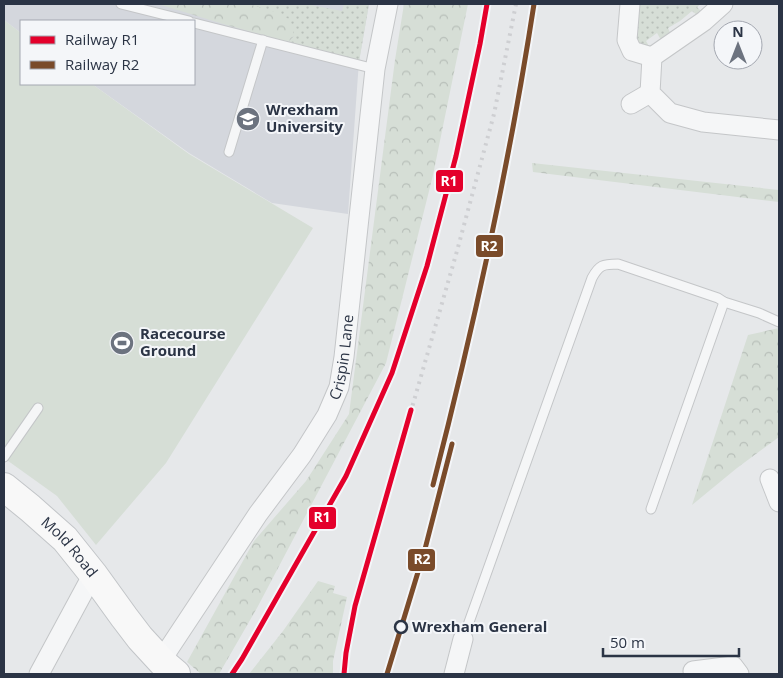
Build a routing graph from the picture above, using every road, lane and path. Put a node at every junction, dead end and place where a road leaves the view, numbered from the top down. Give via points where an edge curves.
1 (121, 4) edge
2 (388, 4) edge
3 (630, 4) edge
4 (723, 4) edge
5 (185, 20) edge
6 (195, 22) edge
7 (264, 40) junction
8 (652, 57) junction
9 (375, 69) junction
10 (650, 93) junction
11 (632, 104) dead end
12 (779, 130) edge
13 (229, 152) dead end
14 (724, 302) junction
15 (779, 322) edge
16 (38, 408) dead end
17 (4, 457) edge
18 (770, 478) dead end
19 (4, 487) edge
20 (779, 502) edge
21 (651, 509) dead end
22 (93, 574) junction
23 (463, 639) joint
24 (170, 669) edge
25 (693, 671) dead end
26 (40, 674) edge
27 (454, 674) edge
28 (739, 674) edge

1 - 5 lane
2 - 9 street, Crispin Lane
3 - 8 street via 628,40 632,51
4 - 8 street
6 - 7 lane
7 - 9 lane
7 - 13 lane
8 - 10 street
9 - 24 street, Crispin Lane via 339,387 327,416 302,455 258,514 168,650
10 - 11 street
10 - 12 street via 670,113 702,122
14 - 15 lane
14 - 21 lane
14 - 23 lane via 618,264 597,269
16 - 17 lane
18 - 20 street
19 - 22 main road, Mold Road via 65,538
22 - 24 main road, Mold Road via 140,638
22 - 26 street
23 - 27 street
25 - 28 street via 733,666

